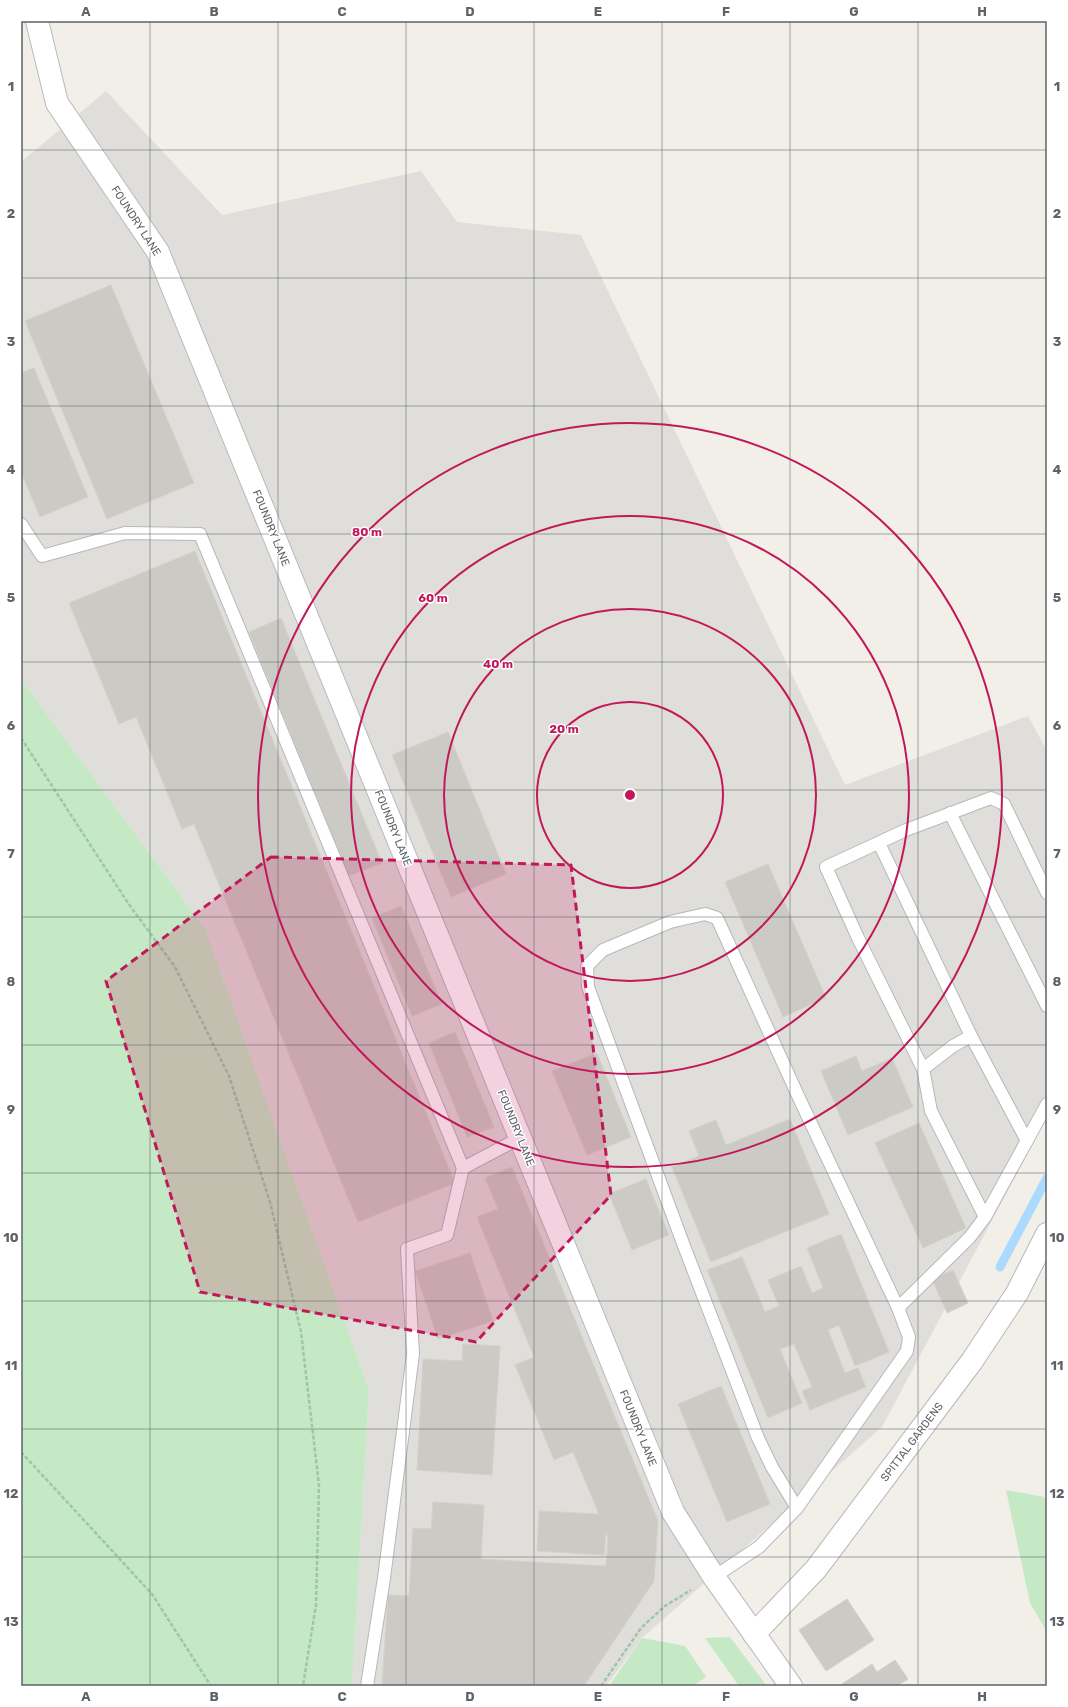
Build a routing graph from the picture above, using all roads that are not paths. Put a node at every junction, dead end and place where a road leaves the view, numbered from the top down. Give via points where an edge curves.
1 (37, 21) edge
2 (21, 524) edge
3 (950, 813) junction
4 (879, 843) junction
5 (1047, 893) edge
6 (1047, 1006) edge
7 (971, 1036) junction
8 (923, 1069) junction
9 (1047, 1104) edge
10 (520, 1138) junction
11 (1027, 1141) junction
12 (463, 1168) junction
13 (985, 1217) junction
14 (1047, 1234) edge
15 (898, 1308) junction
16 (797, 1508) junction
17 (714, 1577) junction
18 (754, 1634) junction
19 (367, 1686) edge
20 (791, 1686) edge

1 - 10 street, FOUNDRY LANE via 56,103 158,252
2 - 12 lane via 42,556 124,533 200,534
3 - 4 lane
3 - 5 lane via 991,798 1004,804
3 - 6 lane
4 - 7 lane
4 - 8 lane via 826,867
7 - 8 lane
7 - 11 lane
8 - 13 lane via 931,1111
9 - 11 lane
10 - 12 lane
10 - 17 street, FOUNDRY LANE via 672,1512
11 - 13 lane
12 - 19 lane via 447,1235 407,1249 413,1354 384,1578
13 - 15 lane via 970,1237
14 - 18 street, SPITTAL GARDENS via 1017,1293 972,1361 816,1569
15 - 16 lane via 908,1337 907,1351
15 - 16 lane via 717,918 705,914 670,922 603,950 588,966 588,987 758,1438
16 - 17 lane via 759,1547
17 - 18 street, FOUNDRY LANE
18 - 20 street, FOUNDRY LANE

